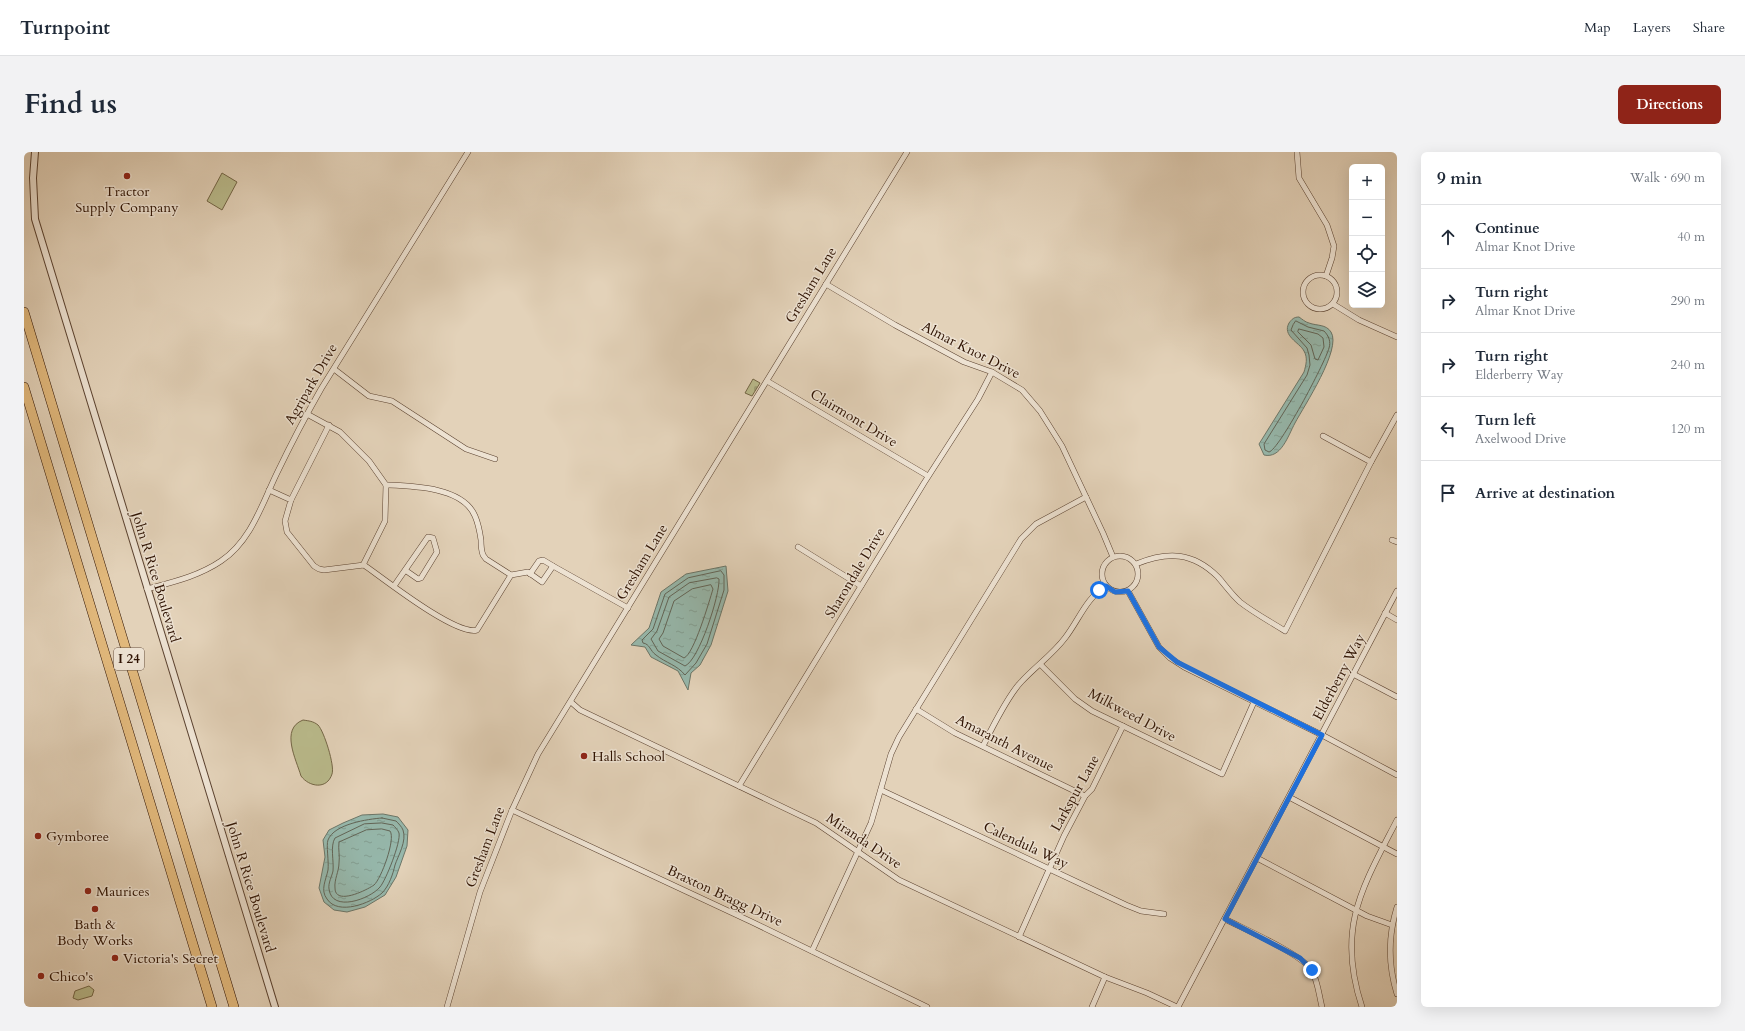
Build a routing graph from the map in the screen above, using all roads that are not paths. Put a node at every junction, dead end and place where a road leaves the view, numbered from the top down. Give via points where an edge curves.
1 (35, 152) edge
2 (468, 152) edge
3 (907, 152) edge
4 (1297, 152) edge
5 (1326, 276) junction
6 (826, 284) junction
7 (1333, 304) junction
8 (24, 312) edge
9 (1397, 337) edge
10 (334, 369) junction
11 (992, 372) junction
12 (767, 381) junction
13 (24, 387) edge
14 (307, 414) junction
15 (1397, 415) edge
16 (329, 425) junction
17 (1323, 436) dead end
18 (495, 459) dead end
19 (1371, 462) junction
20 (928, 476) junction
21 (386, 485) junction
22 (268, 490) junction
23 (1086, 496) junction
24 (290, 500) junction
25 (798, 547) dead end
26 (1113, 557) junction
27 (1136, 564) junction
28 (363, 565) junction
29 (553, 566) junction
30 (405, 570) junction
31 (530, 574) junction
32 (511, 575) junction
33 (394, 586) junction
34 (862, 586) junction
35 (1106, 586) junction
36 (148, 589) junction
37 (1128, 591) junction
38 (1397, 591) edge
39 (628, 608) junction
40 (1385, 614) junction
41 (1397, 620) edge
42 (1040, 664) junction
43 (1354, 674) junction
44 (1397, 697) edge
45 (571, 702) junction
46 (1254, 702) junction
47 (916, 709) junction
48 (1123, 726) junction
49 (1322, 735) junction
50 (983, 746) junction
51 (1397, 775) edge
52 (739, 786) junction
53 (881, 790) junction
54 (1085, 796) junction
55 (1289, 797) junction
56 (512, 810) junction
57 (1397, 820) edge
58 (1383, 846) junction
59 (859, 852) junction
60 (1397, 854) edge
61 (1257, 858) junction
62 (1049, 869) junction
63 (1397, 907) edge
64 (1355, 910) junction
65 (1164, 914) dead end
66 (1225, 919) junction
67 (1392, 925) junction
68 (1018, 937) junction
69 (812, 951) junction
70 (1105, 977) junction
71 (1397, 994) edge
72 (212, 1007) edge
73 (234, 1007) edge
74 (275, 1007) edge
75 (448, 1007) edge
76 (927, 1007) edge
77 (1092, 1007) edge
78 (1178, 1007) edge
79 (1322, 1007) edge
80 (1362, 1007) edge

1 - 36 street, John R Rice Boulevard via 32,178 35,219
2 - 10 street, Agripark Drive
3 - 6 street, Gresham Lane
4 - 5 street via 1299,178 1327,225 1334,246
5 - 7 street via 1333,280 1337,287 1337,296
5 - 7 street via 1310,277 1303,287 1302,294 1307,304 1318,309
6 - 11 street, Almar Knot Drive via 957,358
6 - 12 street, Gresham Lane
7 - 9 street via 1359,320
8 - 73 highway, I 24
10 - 14 street, Agripark Drive
10 - 18 street via 368,396 392,401 466,449
11 - 20 street, Sharondale Drive via 978,399
11 - 23 street, Almar Knot Drive via 1022,390 1040,411 1062,446
12 - 20 street, Clairmont Drive
12 - 39 street, Gresham Lane
13 - 72 highway, I 24
14 - 16 street
14 - 22 street, Agripark Drive
15 - 19 street
16 - 21 street via 369,461
16 - 24 street
17 - 19 street
19 - 27 street via 1285,631 1240,602 1217,576 1199,561 1180,555 1159,557
20 - 34 street, Sharondale Drive
21 - 28 street via 385,521
21 - 32 street via 440,491 464,503 476,517 482,552 486,559
22 - 24 street
22 - 36 street, Agripark Drive via 253,525 239,546 222,561 198,574
23 - 26 street, Almar Knot Drive
23 - 47 street via 1036,524 1021,539
24 - 28 street via 285,521 287,532 314,566 324,570
25 - 34 street
26 - 27 street via 1127,557
26 - 35 street via 1102,570
27 - 37 street via 1139,578
28 - 33 street
29 - 31 street via 543,560 539,561
29 - 31 street via 542,582
29 - 39 street
30 - 30 street via 428,537 434,538 437,552 421,578 418,579
30 - 33 street
31 - 32 street via 528,572
32 - 33 street via 478,630 473,631 436,615
34 - 52 street, Sharondale Drive
35 - 37 street via 1115,592
35 - 42 street via 1092,597 1064,640
36 - 74 street, John R Rice Boulevard
37 - 46 street via 1159,647 1170,658
38 - 40 street, Elderberry Way
39 - 45 street, Gresham Lane
40 - 41 street
40 - 43 street, Elderberry Way
42 - 48 street, Milkweed Drive via 1084,706
42 - 50 street via 1016,687
43 - 44 street
43 - 49 street, Elderberry Way
45 - 52 street, Miranda Drive via 580,710
45 - 56 street, Gresham Lane via 538,754
46 - 48 street, Milkweed Drive via 1222,774
46 - 49 street
47 - 50 street, Amaranth Avenue via 955,733
47 - 53 street via 891,754
48 - 54 street, Larkspur Lane via 1092,789
49 - 51 street
49 - 55 street, Elderberry Way
50 - 54 street, Amaranth Avenue
52 - 59 street, Miranda Drive via 816,823
53 - 59 street
53 - 62 street, Calendula Way
54 - 62 street, Larkspur Lane
55 - 58 street
55 - 61 street, Elderberry Way
56 - 69 street, Braxton Bragg Drive
56 - 75 street, Gresham Lane via 480,892
57 - 58 street
58 - 60 street
58 - 64 street
59 - 68 street, Miranda Drive via 899,880
59 - 69 street
61 - 64 street
61 - 66 street, Elderberry Way
62 - 65 street, Calendula Way via 1141,911
62 - 68 street, Larkspur Lane
63 - 67 street
64 - 67 street
64 - 80 street via 1351,962 1356,991
66 - 78 street, Elderberry Way
66 - 79 street via 1300,958 1312,970
67 - 71 street via 1390,953 1392,978
68 - 70 street, Miranda Drive
69 - 76 street, Braxton Bragg Drive
70 - 77 street
70 - 78 street, Miranda Drive

